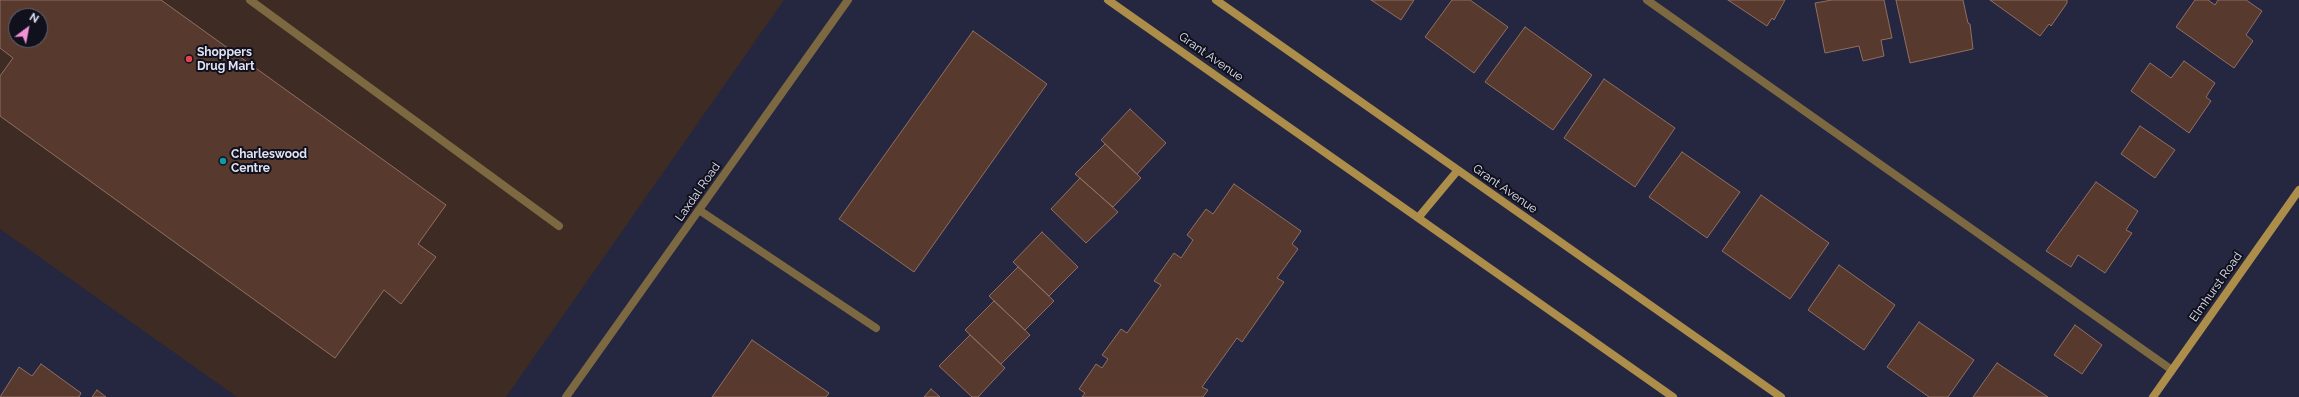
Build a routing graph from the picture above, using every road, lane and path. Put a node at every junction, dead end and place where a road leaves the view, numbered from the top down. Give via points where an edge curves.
1 (250, 0) edge
2 (848, 0) edge
3 (1108, 0) edge
4 (1216, 0) edge
5 (1647, 0) edge
6 (1458, 170) junction
7 (2299, 190) edge
8 (699, 210) junction
9 (1418, 218) junction
10 (559, 226) dead end
11 (876, 328) dead end
12 (2172, 370) junction
13 (566, 397) edge
14 (1672, 397) edge
15 (1781, 397) edge
16 (2153, 397) edge

1 - 10 street
2 - 8 street, Laxdal Road
3 - 9 main road, Grant Avenue
4 - 6 main road, Grant Avenue
5 - 12 street
6 - 9 main road
6 - 15 main road, Grant Avenue
7 - 12 main road, Elmhurst Road
8 - 11 street
8 - 13 street, Laxdal Road
9 - 14 main road, Grant Avenue
12 - 16 main road, Elmhurst Road

